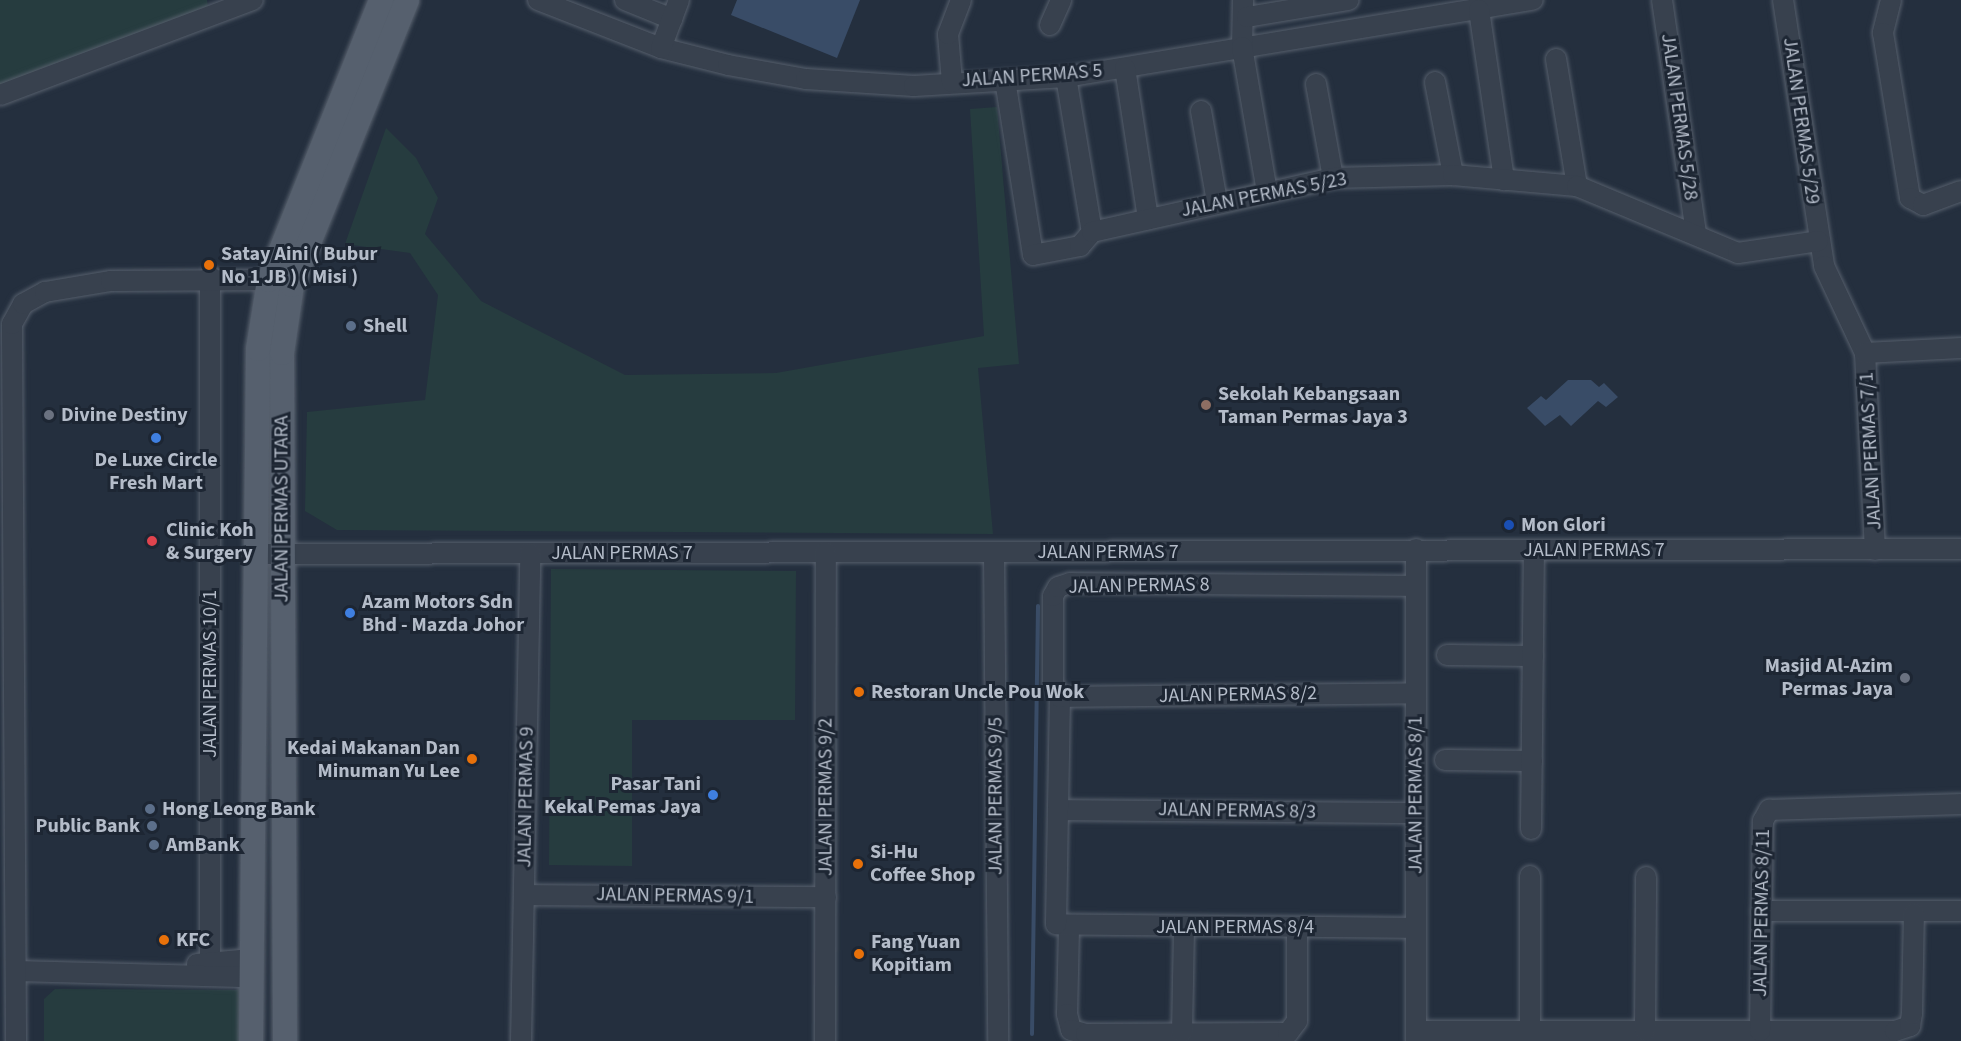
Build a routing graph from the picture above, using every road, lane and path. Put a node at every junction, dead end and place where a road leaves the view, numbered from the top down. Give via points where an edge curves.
1 (253, 0) edge
2 (381, 0) edge
3 (407, 0) edge
4 (538, 0) edge
5 (625, 0) edge
6 (679, 0) edge
7 (961, 0) edge
8 (1061, 0) edge
9 (1349, 0) edge
10 (1533, 0) edge
11 (1662, 0) edge
12 (1783, 0) edge
13 (1891, 0) edge
14 (1513, 1) edge
15 (1245, 8) edge
16 (1479, 10) junction
17 (672, 19) junction
18 (1050, 25) dead end
19 (1242, 46) junction
20 (661, 48) junction
21 (1556, 59) dead end
22 (1125, 68) junction
23 (1066, 77) junction
24 (1005, 80) junction
25 (952, 82) junction
26 (1435, 82) dead end
27 (1316, 84) dead end
28 (0, 95) edge
29 (1201, 111) dead end
30 (1453, 175) junction
31 (1333, 178) junction
32 (1504, 180) junction
33 (1577, 186) junction
34 (1961, 191) edge
35 (1267, 192) junction
36 (1217, 202) junction
37 (1148, 219) junction
38 (1092, 232) junction
39 (1696, 234) junction
40 (1818, 241) junction
41 (210, 276) junction
42 (269, 280) junction
43 (1961, 348) edge
44 (1866, 353) junction
45 (6, 483) edge
46 (1416, 549) junction
47 (1961, 549) edge
48 (1875, 550) junction
49 (1534, 551) junction
50 (826, 552) junction
51 (994, 552) junction
52 (282, 553) junction
53 (530, 553) junction
54 (256, 554) junction
55 (7, 580) edge
56 (1416, 586) junction
57 (1447, 655) dead end
58 (1533, 656) junction
59 (1416, 693) junction
60 (1060, 697) junction
61 (284, 758) junction
62 (257, 760) junction
63 (1445, 760) dead end
64 (1532, 760) junction
65 (1961, 804) edge
66 (1058, 810) junction
67 (1416, 813) junction
68 (1531, 829) dead end
69 (1530, 876) dead end
70 (1646, 877) dead end
71 (524, 895) junction
72 (826, 897) junction
73 (1761, 911) junction
74 (1961, 911) edge
75 (1914, 913) junction
76 (1063, 925) junction
77 (1184, 927) junction
78 (1297, 927) junction
79 (1415, 928) junction
80 (210, 963) junction
81 (251, 968) junction
82 (16, 971) junction
83 (160, 972) junction
84 (1530, 1031) junction
85 (1645, 1031) junction
86 (1760, 1031) junction
87 (1182, 1034) junction
88 (1416, 1036) edge
89 (16, 1041) edge
90 (251, 1041) edge
91 (285, 1041) edge
92 (522, 1041) edge
93 (825, 1041) edge
94 (998, 1041) edge

1 - 28 street
2 - 42 main road, JALAN PERMAS UTARA
3 - 52 main road, JALAN PERMAS UTARA via 292,285 282,353
4 - 20 street, JALAN PERMAS 5
5 - 17 street
6 - 17 street
7 - 25 street via 948,34
8 - 18 street
9 - 15 street
10 - 14 street, JALAN PERMAS 5
11 - 39 street, JALAN PERMAS 5/28
12 - 40 street, JALAN PERMAS 5/29
13 - 34 street via 1883,33 1910,198 1923,205
14 - 16 street, JALAN PERMAS 5
15 - 19 street
16 - 19 street, JALAN PERMAS 5
16 - 32 street
17 - 20 street
19 - 22 street, JALAN PERMAS 5
19 - 35 street
20 - 25 street, JALAN PERMAS 5 via 806,79 867,85
21 - 33 street
22 - 23 street, JALAN PERMAS 5
22 - 37 street
23 - 24 street, JALAN PERMAS 5
23 - 38 street
24 - 25 street, JALAN PERMAS 5
24 - 38 street via 1033,255 1080,246
26 - 30 street
27 - 31 street
29 - 36 street
30 - 31 street, JALAN PERMAS 5/23
30 - 32 street, JALAN PERMAS 5/23
31 - 35 street, JALAN PERMAS 5/23
32 - 33 street, JALAN PERMAS 5/23
33 - 39 street, JALAN PERMAS 5/23
35 - 36 street, JALAN PERMAS 5/23
36 - 37 street, JALAN PERMAS 5/23
37 - 38 street, JALAN PERMAS 5/23
39 - 40 street, JALAN PERMAS 5/23 via 1724,249 1751,254
40 - 44 street, JALAN PERMAS 7/1 via 1833,291
41 - 42 street
41 - 45 street via 111,281 45,292 23,304 12,324
41 - 80 street, JALAN PERMAS 10/1
42 - 54 main road, JALAN PERMAS UTARA via 258,349
43 - 44 street, JALAN PERMAS 7/1
44 - 48 street, JALAN PERMAS 7/1
45 - 55 street
46 - 49 street, JALAN PERMAS 7
46 - 51 street, JALAN PERMAS 7
46 - 56 street, JALAN PERMAS 8/1
47 - 48 street, JALAN PERMAS 7
48 - 49 street, JALAN PERMAS 7
49 - 58 street
50 - 51 street, JALAN PERMAS 7
50 - 53 street, JALAN PERMAS 7
50 - 72 street, JALAN PERMAS 9/2
51 - 94 street, JALAN PERMAS 9/5
52 - 53 street, JALAN PERMAS 7
52 - 54 street, JALAN PERMAS 7
52 - 61 main road, JALAN PERMAS UTARA
53 - 71 street, JALAN PERMAS 9
54 - 62 main road, JALAN PERMAS UTARA
55 - 82 street
56 - 59 street, JALAN PERMAS 8/1
56 - 60 street, JALAN PERMAS 8 via 1058,587 1053,596 1053,683
57 - 58 street
58 - 64 street
59 - 60 street, JALAN PERMAS 8/2
59 - 67 street, JALAN PERMAS 8/1
60 - 66 street, JALAN PERMAS 8
61 - 62 main road via 268,751
61 - 91 main road, JALAN PERMAS UTARA
62 - 81 main road, JALAN PERMAS UTARA
63 - 64 street
64 - 68 street
65 - 73 street, JALAN PERMAS 8/11 via 1781,805 1769,810 1763,821
66 - 67 street, JALAN PERMAS 8/3
66 - 76 street, JALAN PERMAS 8
67 - 79 street, JALAN PERMAS 8/1
69 - 84 street
70 - 85 street
71 - 72 street, JALAN PERMAS 9/1
71 - 92 street, JALAN PERMAS 9
72 - 93 street, JALAN PERMAS 9/2
73 - 75 street
73 - 86 street, JALAN PERMAS 8/11
74 - 75 street
75 - 86 street via 1910,1026
76 - 77 street, JALAN PERMAS 8/4
76 - 87 street, JALAN PERMAS 8 via 1071,1029 1086,1034
77 - 78 street, JALAN PERMAS 8/4
77 - 87 street
78 - 79 street, JALAN PERMAS 8/4
78 - 87 street via 1294,1029
79 - 88 street, JALAN PERMAS 8/1
80 - 81 street
80 - 83 street
81 - 83 street
81 - 90 main road, JALAN PERMAS UTARA
82 - 83 street
82 - 89 street
84 - 85 street
84 - 88 street
85 - 86 street

